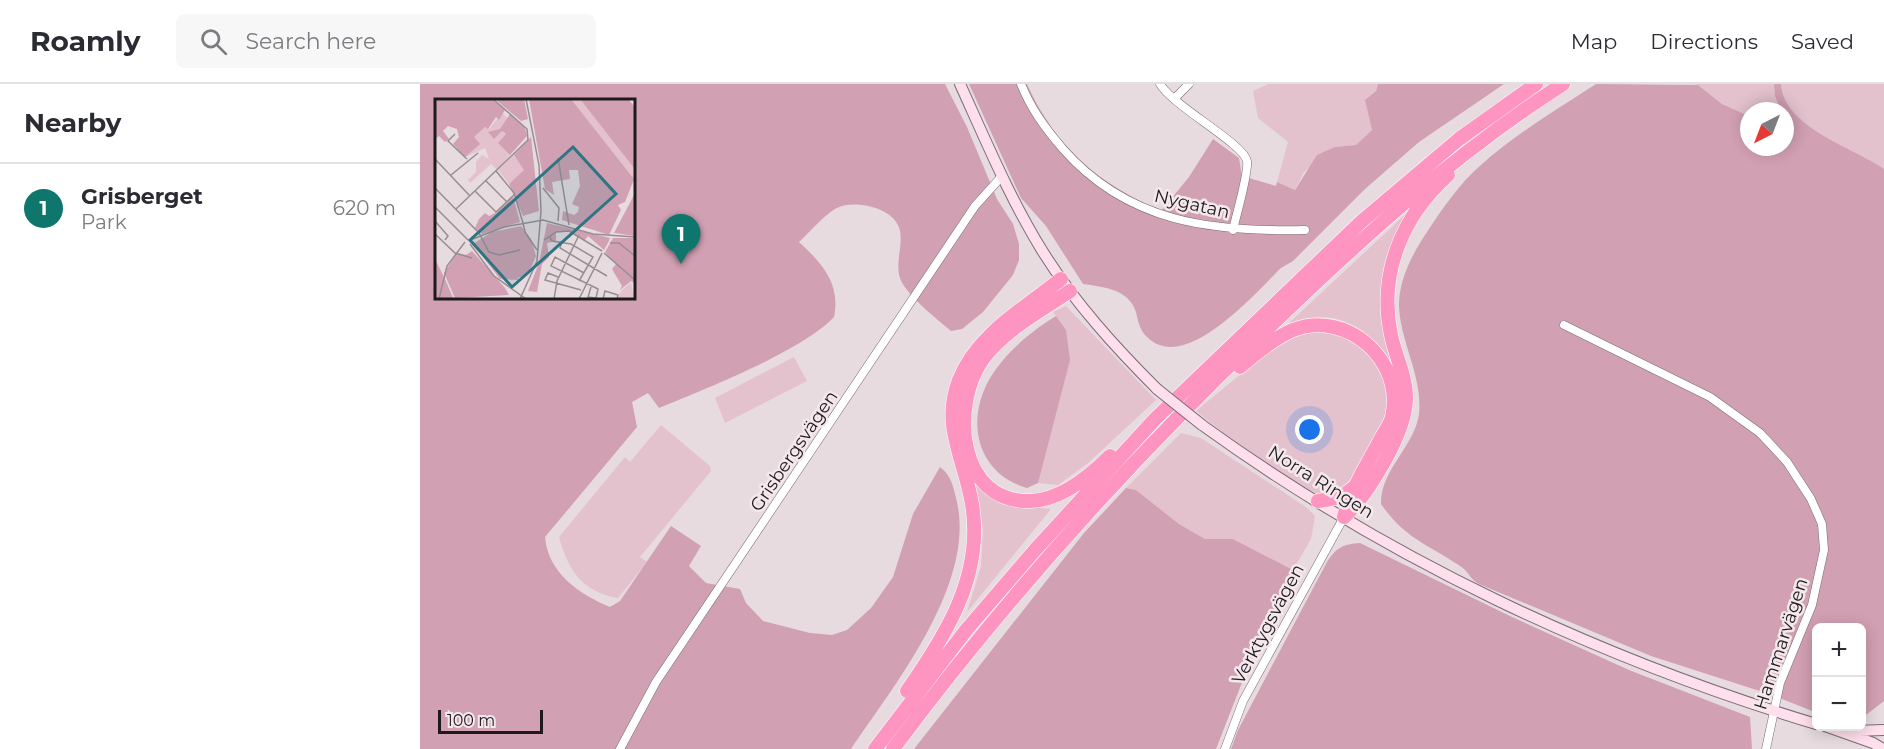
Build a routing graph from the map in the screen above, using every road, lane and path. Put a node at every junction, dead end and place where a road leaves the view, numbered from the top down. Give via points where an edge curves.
1 (960, 84) edge
2 (1021, 84) edge
3 (1160, 84) edge
4 (1189, 84) edge
5 (1536, 84) edge
6 (1563, 84) edge
7 (1175, 98) junction
8 (1507, 121) junction
9 (1002, 176) junction
10 (1233, 230) junction
11 (1305, 230) dead end
12 (1061, 279) junction
13 (1070, 291) junction
14 (1564, 325) dead end
15 (1199, 396) junction
16 (1155, 419) junction
17 (1355, 487) junction
18 (1318, 501) junction
19 (1344, 517) junction
20 (1773, 711) junction
21 (1812, 723) edge
22 (1884, 730) edge
23 (1839, 731) joint
24 (878, 745) edge
25 (620, 749) edge
26 (893, 749) edge
27 (1225, 749) edge
28 (1766, 749) edge
29 (1882, 749) edge

1 - 9 main road, Norra Ringen
2 - 10 street, Nygatan via 1046,130 1080,168 1110,191 1147,210
3 - 7 street
4 - 7 street
5 - 16 highway via 1459,139 1362,221
6 - 8 highway
7 - 10 street via 1241,150 1247,161
8 - 15 highway via 1406,200
8 - 19 highway via 1443,179 1401,236 1387,283 1386,307 1407,398 1399,432 1359,504
9 - 12 main road, Norra Ringen
9 - 25 street, Grisbergsvägen via 975,206 663,672
10 - 11 street, Nygatan
12 - 13 main road, Norra Ringen
12 - 24 highway via 996,329 973,354 959,380 952,408 954,440 972,502 975,534 970,575 953,620
13 - 16 highway via 1001,339 975,372 962,422 969,455 981,478 1007,496 1031,501 1064,492
13 - 18 main road, Norra Ringen, bridge via 1157,389 1202,425
14 - 20 street, Hammarvägen via 1718,403 1767,440 1811,499 1822,524 1824,550 1817,588
15 - 17 highway via 1293,330 1329,326 1356,334 1379,354 1393,380 1392,418
15 - 26 highway via 986,629
16 - 24 highway via 967,629
17 - 18 highway via 1341,497
17 - 19 highway
18 - 19 main road, Norra Ringen
19 - 20 main road, Norra Ringen via 1524,613 1689,682
19 - 27 street, Verktygsvägen via 1243,701
20 - 21 main road, Norra Ringen
20 - 28 street, Hammarvägen
22 - 23 main road
23 - 29 main road

